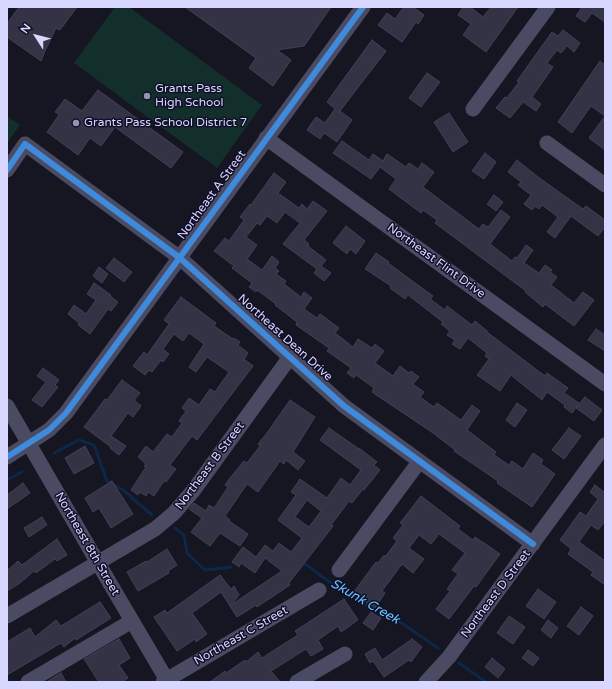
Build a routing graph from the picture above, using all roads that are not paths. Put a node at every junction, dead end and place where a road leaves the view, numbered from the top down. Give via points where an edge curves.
1 (363, 7) edge
2 (548, 7) edge
3 (473, 109) dead end
4 (266, 138) junction
5 (547, 143) dead end
6 (7, 170) edge
7 (605, 185) edge
8 (180, 258) junction
9 (290, 357) junction
10 (605, 384) edge
11 (7, 406) edge
12 (29, 443) junction
13 (605, 445) edge
14 (7, 457) edge
15 (419, 462) junction
16 (533, 544) junction
17 (98, 563) junction
18 (340, 570) dead end
19 (319, 590) dead end
20 (7, 616) edge
21 (132, 621) junction
22 (345, 654) dead end
23 (166, 681) edge
24 (28, 682) edge
25 (297, 682) edge
26 (426, 682) edge

1 - 4 street, Northeast A Street
2 - 3 street
4 - 8 street, Northeast A Street
4 - 10 street, Northeast Flint Drive
5 - 7 street
6 - 8 street, Northeast Dean Drive via 25,144
8 - 9 street, Northeast Dean Drive
8 - 12 street, Northeast A Street via 66,413 49,430
9 - 15 street, Northeast Dean Drive via 344,406
9 - 17 street, Northeast B Street via 174,514 155,529
11 - 12 street, Northeast 8th Street
12 - 14 street, Northeast A Street
12 - 17 street, Northeast 8th Street
13 - 16 street, Northeast D Street
15 - 16 street, Northeast Dean Drive
15 - 18 street
16 - 26 street, Northeast D Street via 449,657
17 - 20 street, Northeast B Street
17 - 21 street, Northeast 8th Street
19 - 23 street, Northeast C Street
21 - 23 street, Northeast 8th Street
21 - 24 street
22 - 25 street

